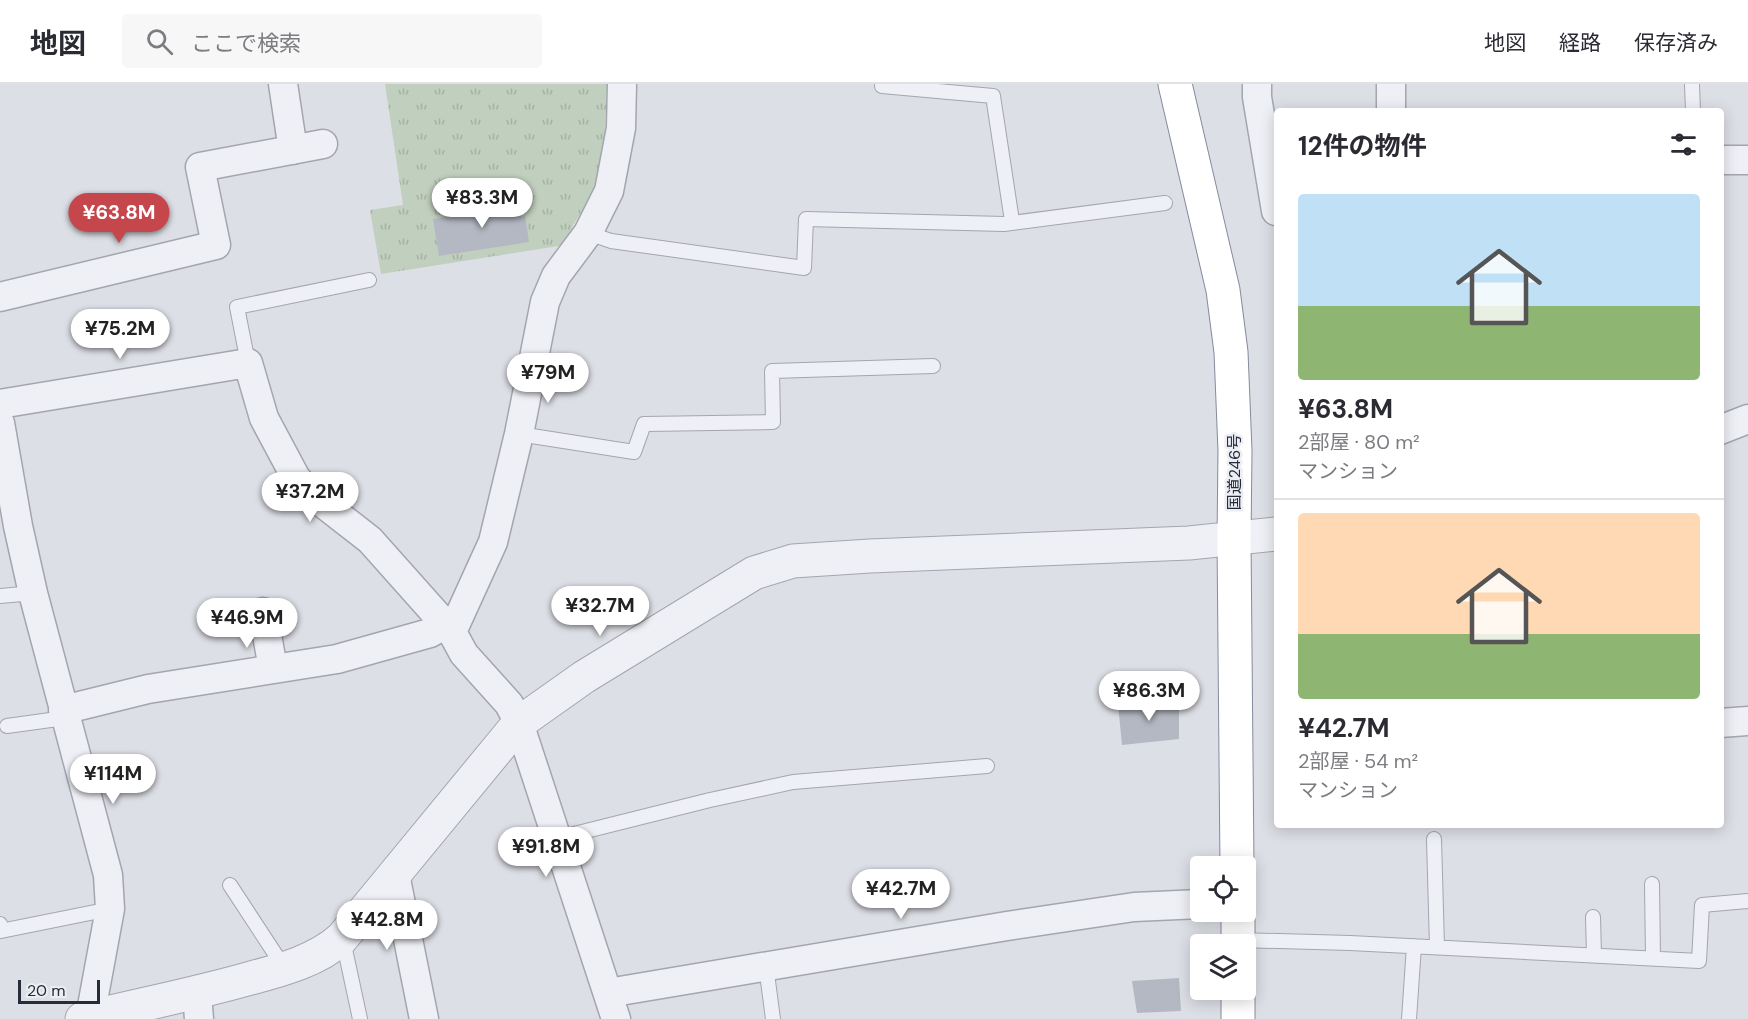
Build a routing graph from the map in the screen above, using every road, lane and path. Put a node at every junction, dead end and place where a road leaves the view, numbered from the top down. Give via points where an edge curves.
1 (283, 84) edge
2 (622, 84) edge
3 (882, 84) edge
4 (1175, 84) edge
5 (1257, 84) edge
6 (1391, 84) edge
7 (1692, 84) edge
8 (1391, 108) edge
9 (1693, 108) edge
10 (323, 144) dead end
11 (293, 150) junction
12 (1724, 160) edge
13 (1748, 160) edge
14 (1274, 199) edge
15 (1165, 203) dead end
16 (1012, 221) junction
17 (588, 233) junction
18 (369, 280) dead end
19 (0, 297) edge
20 (248, 363) junction
21 (933, 366) dead end
22 (0, 404) edge
23 (1748, 419) edge
24 (0, 423) edge
25 (1724, 428) edge
26 (519, 434) junction
27 (9, 527) edge
28 (1274, 534) edge
29 (1234, 539) junction
30 (33, 593) junction
31 (0, 596) edge
32 (263, 612) dead end
33 (448, 628) junction
34 (273, 669) junction
35 (64, 714) junction
36 (1748, 721) edge
37 (519, 723) junction
38 (1724, 723) edge
39 (7, 726) dead end
40 (987, 766) dead end
41 (558, 838) junction
42 (1434, 838) dead end
43 (1237, 856) edge
44 (395, 874) junction
45 (1653, 884) dead end
46 (230, 885) dead end
47 (1748, 902) edge
48 (1190, 904) edge
49 (110, 909) junction
50 (1593, 917) dead end
51 (0, 924) edge
52 (1238, 932) edge
53 (342, 938) junction
54 (1414, 946) junction
55 (1437, 947) junction
56 (1594, 955) junction
57 (1653, 958) junction
58 (766, 966) junction
59 (285, 969) junction
60 (1238, 1000) edge
61 (198, 1006) edge
62 (612, 1006) edge
63 (86, 1018) edge
64 (360, 1019) edge
65 (424, 1019) edge
66 (773, 1019) edge
67 (1238, 1019) edge
68 (1409, 1019) edge

1 - 11 street
2 - 17 street via 621,128 609,191
3 - 16 lane via 993,96
4 - 29 highway, 国道246号 via 1223,290 1231,352
5 - 14 street
6 - 8 street
7 - 9 lane
10 - 11 street
11 - 19 street via 200,167 216,245
12 - 13 street
15 - 16 lane
16 - 17 lane via 1004,224 807,219 804,268 611,241
17 - 26 street via 556,276 545,302
18 - 20 lane via 237,307
20 - 22 street
20 - 33 street via 264,418 296,478 370,540
21 - 26 lane via 771,370 773,422 644,424 634,452
23 - 25 street
24 - 27 street
26 - 33 street via 493,542
27 - 30 street
28 - 29 street
29 - 37 street via 793,561 754,573 584,677
29 - 43 highway, 国道246号
30 - 31 lane
30 - 35 street
32 - 34 street
33 - 34 street via 337,658
33 - 37 street
34 - 35 street via 148,689
35 - 39 lane
35 - 49 street via 108,875
36 - 38 street
37 - 41 street
37 - 44 street
40 - 41 lane via 793,782
41 - 62 street
42 - 55 lane
44 - 53 street
44 - 65 street
45 - 57 lane
46 - 59 lane
47 - 57 lane via 1702,905 1699,961
48 - 58 street via 1134,907
49 - 51 lane via 1,931
49 - 63 street
50 - 56 lane
52 - 54 lane
53 - 59 street via 332,947
53 - 64 lane
54 - 55 lane
54 - 68 lane
55 - 56 lane
56 - 57 lane
58 - 62 street
58 - 66 lane
59 - 61 street
60 - 67 highway
61 - 63 street

